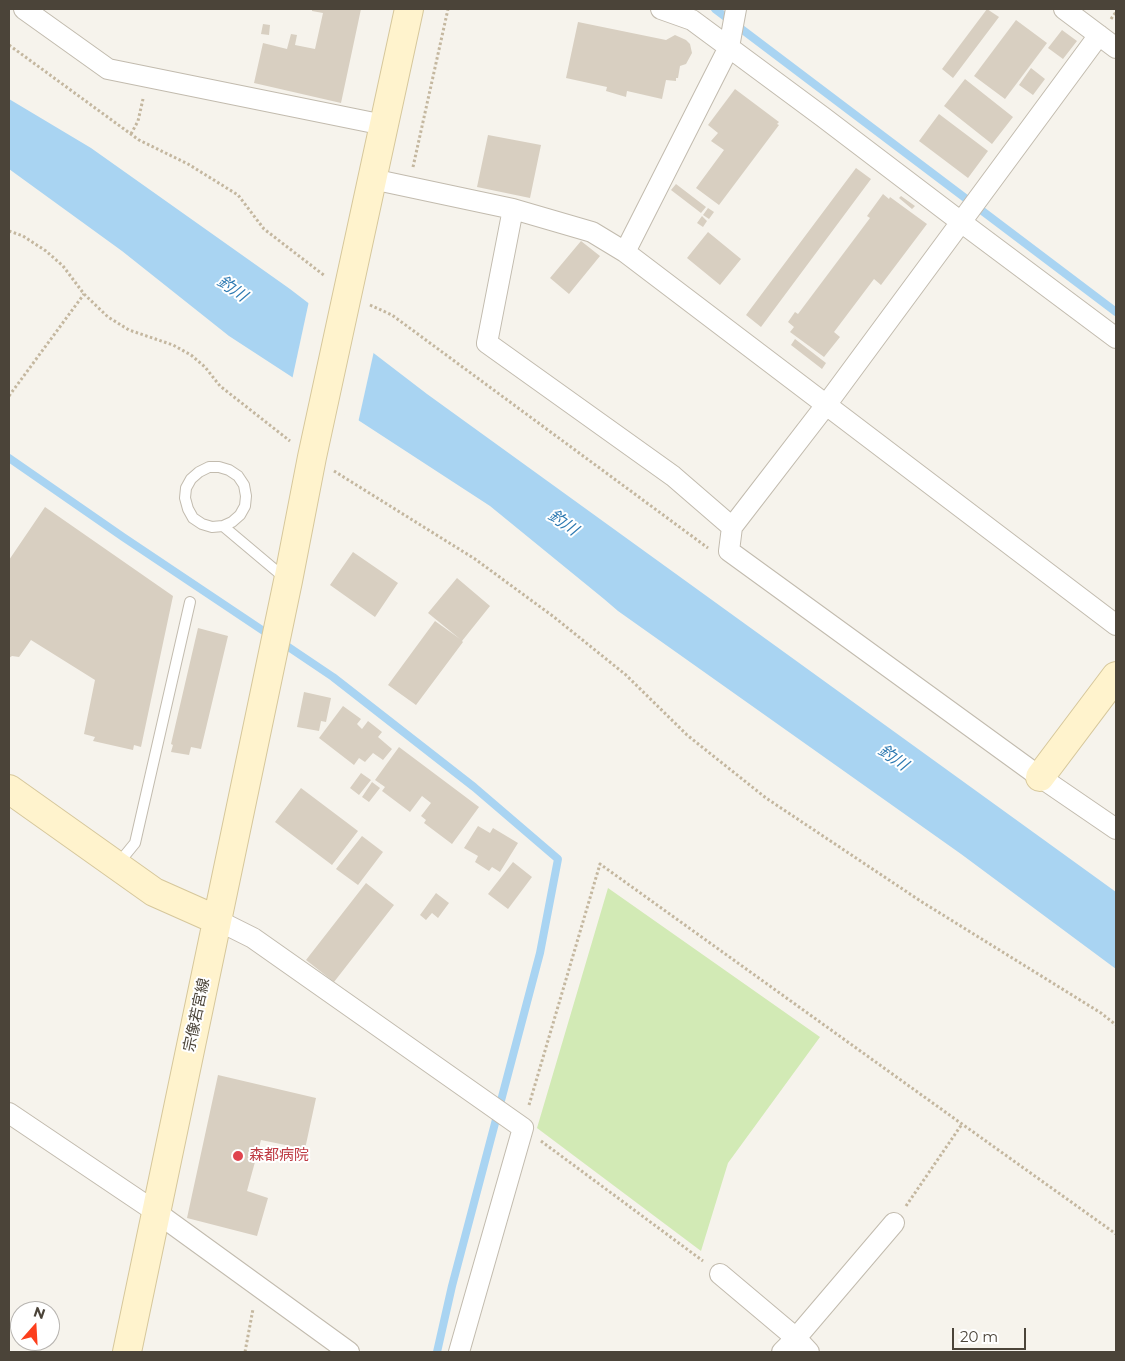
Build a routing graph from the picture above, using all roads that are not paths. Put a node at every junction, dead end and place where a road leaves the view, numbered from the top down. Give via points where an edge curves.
1 (24, 9) edge
2 (409, 9) edge
3 (661, 9) edge
4 (736, 9) edge
5 (1064, 9) edge
6 (1099, 35) junction
7 (728, 47) junction
8 (1116, 48) edge
9 (384, 125) junction
10 (372, 179) junction
11 (514, 209) junction
12 (961, 222) junction
13 (626, 252) junction
14 (1116, 338) edge
15 (826, 405) junction
16 (222, 526) junction
17 (732, 527) junction
18 (288, 581) junction
19 (190, 602) dead end
20 (1116, 625) edge
21 (1116, 676) edge
22 (1040, 777) junction
23 (9, 789) edge
24 (1116, 829) edge
25 (116, 866) junction
26 (217, 920) junction
27 (9, 1113) edge
28 (156, 1212) junction
29 (894, 1223) road end
30 (720, 1274) road end
31 (803, 1345) edge
32 (126, 1352) edge
33 (349, 1352) edge
34 (460, 1352) edge
35 (782, 1352) edge

1 - 9 street via 108,69
2 - 9 street, 宗像若宮線
3 - 7 street via 692,20
4 - 7 street
5 - 6 street
6 - 8 street
6 - 12 street
7 - 12 street
7 - 13 street
9 - 10 street, 宗像若宮線
10 - 11 street
10 - 18 street, 宗像若宮線 via 313,449
11 - 13 street via 592,232
11 - 17 street via 486,343 673,476
12 - 14 street
12 - 15 street
13 - 15 street
15 - 17 street
15 - 20 street
16 - 16 lane via 212,527 193,518 185,498 186,488 192,479 209,467 229,470 244,485 246,496 240,515
16 - 18 lane
17 - 22 street via 729,551
18 - 26 street, 宗像若宮線
19 - 25 lane via 135,843
21 - 22 street
22 - 24 street
23 - 25 street
25 - 26 street via 154,892
26 - 28 street, 宗像若宮線
26 - 34 street via 252,938 523,1128
27 - 28 street
28 - 32 street, 宗像若宮線
28 - 33 street
29 - 31 street
30 - 31 street
31 - 35 street

